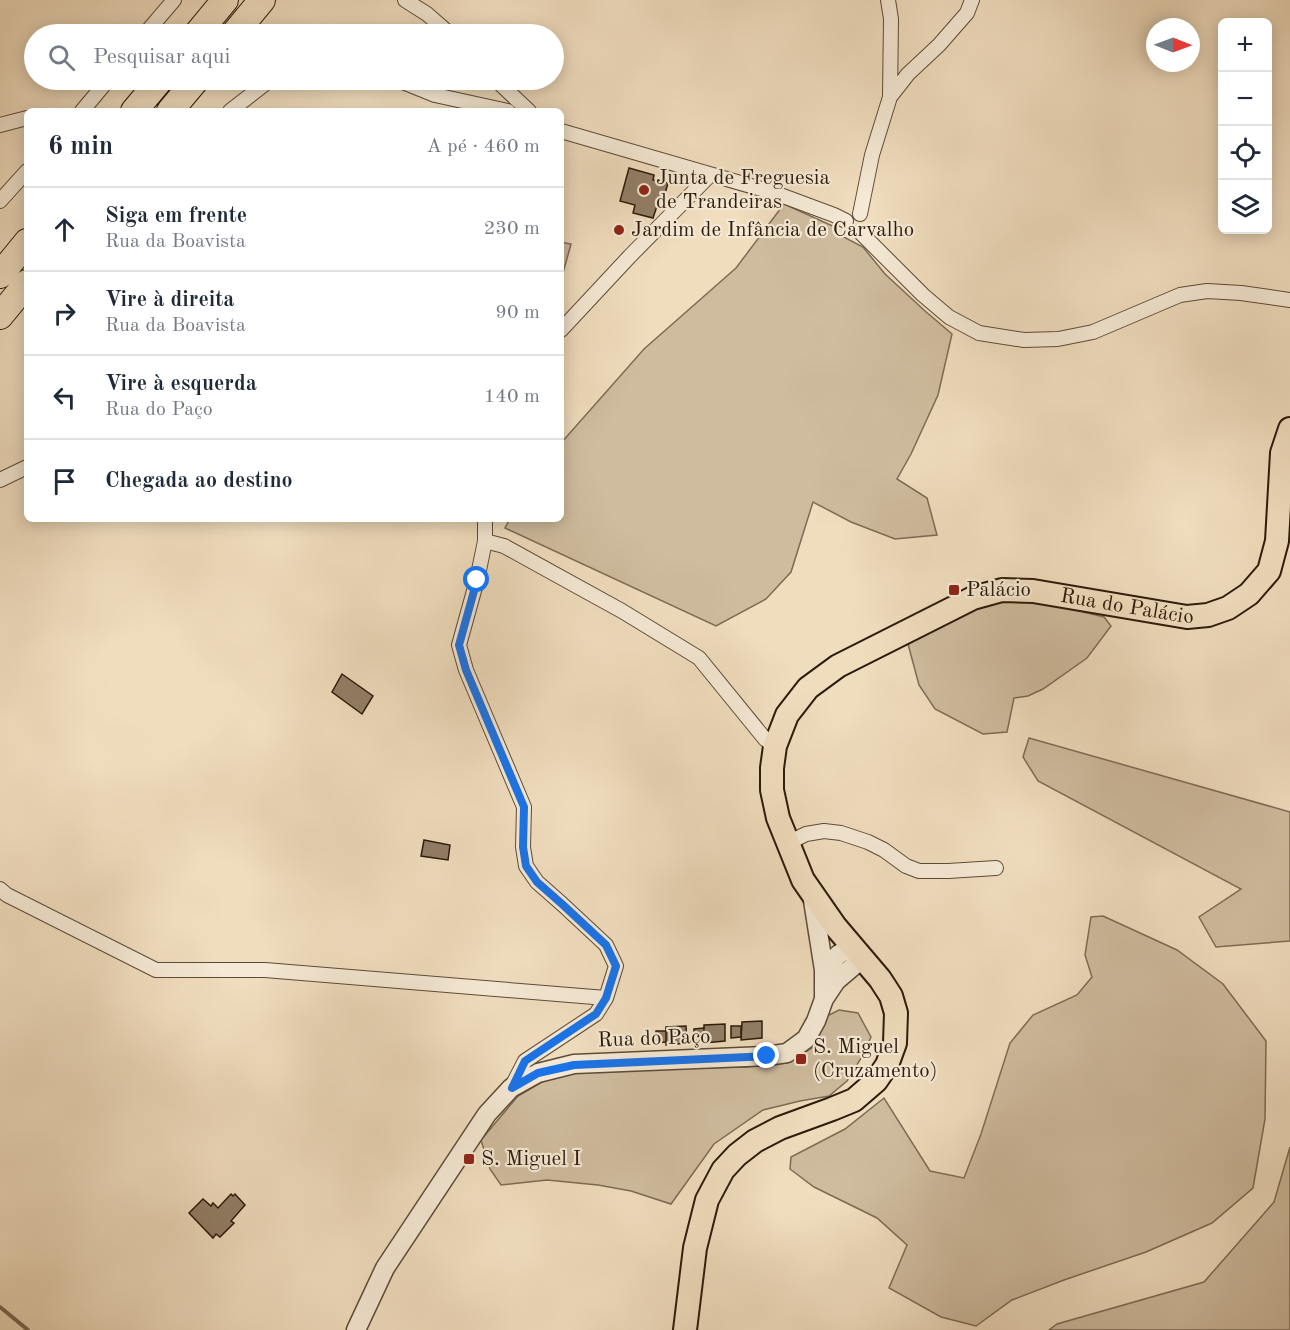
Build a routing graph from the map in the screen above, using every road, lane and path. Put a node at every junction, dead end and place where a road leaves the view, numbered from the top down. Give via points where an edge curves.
1 (174, 0) edge
2 (225, 0) edge
3 (262, 0) edge
4 (405, 0) edge
5 (888, 0) edge
6 (972, 0) edge
7 (154, 24) edge
8 (205, 24) edge
9 (242, 24) edge
10 (439, 24) edge
11 (100, 90) edge
12 (152, 90) edge
13 (188, 90) edge
14 (257, 90) edge
15 (423, 90) edge
16 (507, 90) edge
17 (890, 98) junction
18 (85, 108) edge
19 (137, 108) edge
20 (173, 108) edge
21 (234, 108) edge
22 (494, 108) edge
23 (526, 108) edge
24 (24, 119) edge
25 (0, 125) edge
26 (564, 132) edge
27 (24, 174) edge
28 (710, 175) junction
29 (0, 201) edge
30 (860, 214) junction
31 (846, 221) junction
32 (860, 232) junction
33 (24, 246) edge
34 (0, 275) edge
35 (24, 287) edge
36 (1290, 300) edge
37 (0, 315) edge
38 (564, 327) edge
39 (1290, 429) edge
40 (24, 468) edge
41 (0, 480) edge
42 (484, 522) edge
43 (485, 541) junction
44 (775, 746) junction
45 (788, 843) junction
46 (996, 868) dead end
47 (0, 889) edge
48 (812, 894) junction
49 (857, 952) junction
50 (824, 970) junction
51 (606, 998) junction
52 (824, 999) junction
53 (512, 1088) junction
54 (356, 1330) edge
55 (685, 1330) edge

1 - 7 street
2 - 8 highway
3 - 9 highway
4 - 10 street
5 - 17 street
6 - 17 street via 967,13
11 - 18 street
12 - 19 highway
13 - 20 highway
14 - 21 street
15 - 22 street
16 - 23 street
17 - 30 street via 872,155
24 - 25 street
26 - 28 street
27 - 29 street
28 - 31 street via 775,193
28 - 38 street
30 - 31 street via 852,214
30 - 32 street via 866,224
31 - 32 street via 850,232
32 - 36 street via 949,317 990,335 1024,340 1093,332 1180,295 1208,291
33 - 34 highway
35 - 37 highway
39 - 44 main road, Rua do Palácio via 1282,453 1277,541 1269,571 1249,594 1228,608 1187,617 1033,591 1002,590 973,598 838,666 808,688 787,715
40 - 41 street
42 - 43 street
43 - 44 street via 504,546 699,658
43 - 51 street via 459,645 524,807 526,866 537,882 606,945 616,966
44 - 45 main road, Rua do Palácio via 771,790
45 - 46 street via 806,834 841,833 885,850 919,871
45 - 48 main road, Rua do Palácio
47 - 51 street via 156,970 265,970
48 - 49 main road, Rua do Palácio
48 - 50 street
49 - 50 street via 838,955
49 - 52 street, Rua do Paço
49 - 55 main road, Rua do Palácio via 891,996 896,1013 895,1043 887,1065 854,1100 754,1141 723,1170 707,1200 695,1248
50 - 52 street
51 - 53 street via 596,1014 525,1061
52 - 53 street, Rua do Paço via 806,1039 787,1053 574,1065 538,1073
53 - 54 street, Rua do Paço via 487,1114 385,1268

